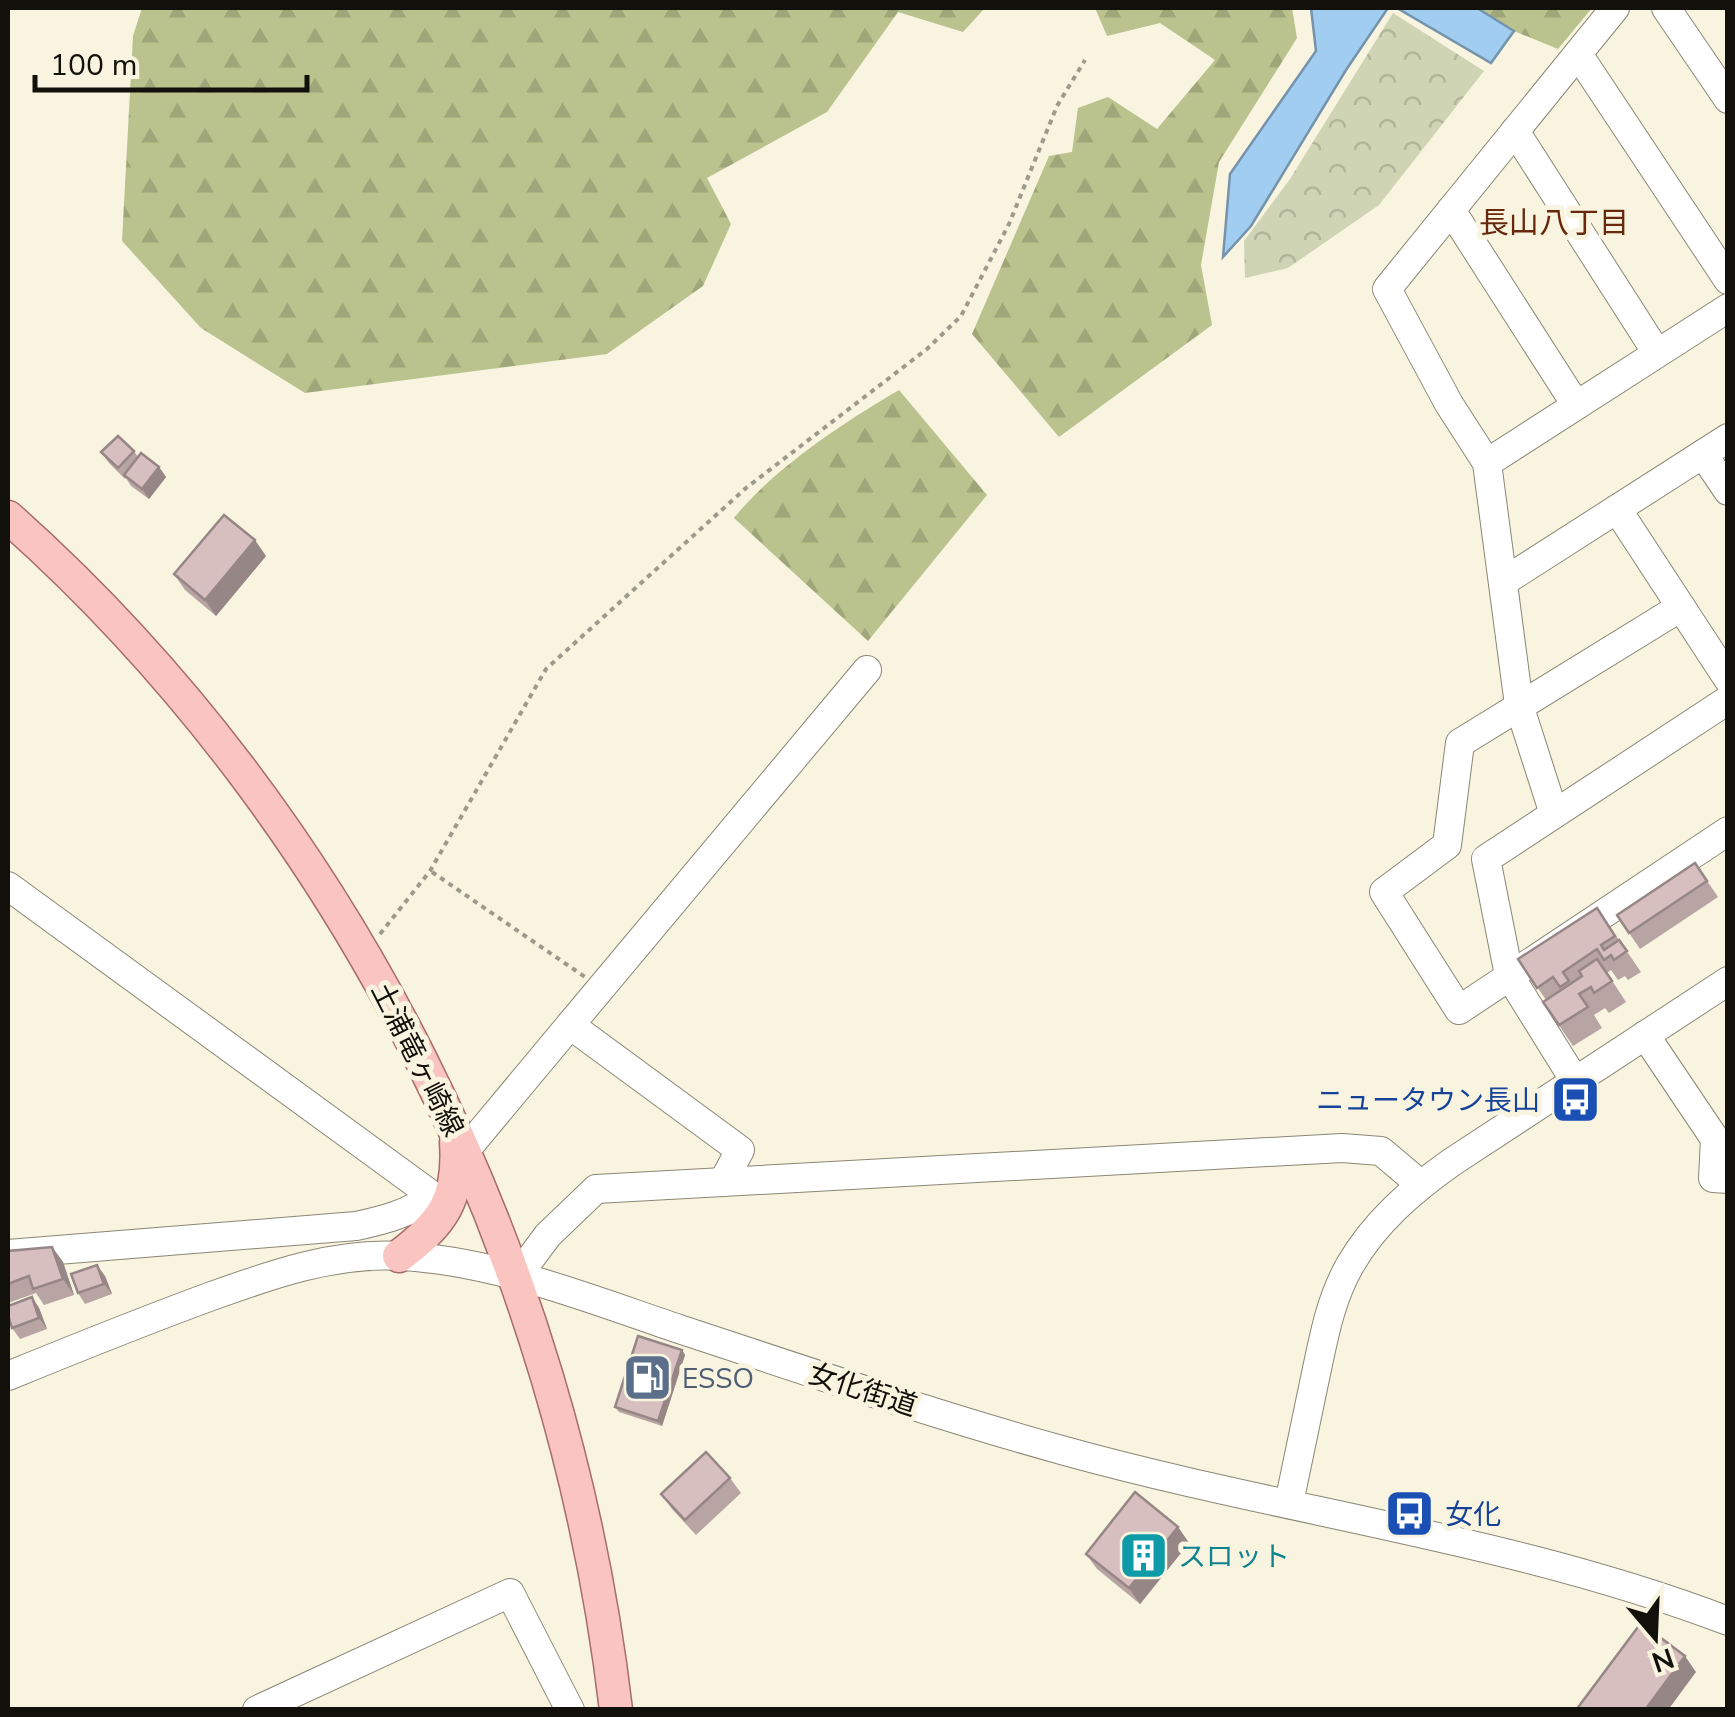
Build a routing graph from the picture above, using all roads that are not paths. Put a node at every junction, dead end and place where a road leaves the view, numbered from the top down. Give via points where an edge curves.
1 (1615, 8) edge
2 (1666, 8) edge
3 (1578, 54) junction
4 (1728, 99) edge
5 (1515, 131) junction
6 (1451, 210) junction
7 (1728, 280) edge
8 (1728, 308) edge
9 (1657, 353) junction
10 (1576, 406) junction
11 (1728, 438) edge
12 (1703, 454) junction
13 (1487, 463) junction
14 (1728, 491) edge
15 (1617, 509) junction
16 (8, 518) edge
17 (1503, 582) junction
18 (1680, 607) junction
19 (867, 670) dead end
20 (1728, 679) edge
21 (1728, 700) edge
22 (1519, 705) junction
23 (1554, 814) junction
24 (1728, 830) edge
25 (8, 886) edge
26 (1509, 975) junction
27 (1728, 980) edge
28 (570, 1025) junction
29 (1644, 1035) junction
30 (1574, 1081) junction
31 (1721, 1135) edge
32 (460, 1141) junction
33 (1728, 1178) edge
34 (723, 1182) junction
35 (1420, 1184) junction
36 (356, 1226) junction
37 (8, 1254) edge
38 (399, 1256) junction
39 (360, 1257) junction
40 (516, 1278) junction
41 (8, 1376) edge
42 (1289, 1504) junction
43 (1728, 1621) edge
44 (257, 1710) edge
45 (570, 1710) edge
46 (616, 1710) edge

1 - 3 street
2 - 4 street
3 - 5 street
3 - 7 street
5 - 6 street
5 - 9 street
6 - 10 street
6 - 13 street via 1387,289
8 - 9 street
9 - 10 street
10 - 13 street
11 - 12 street
12 - 14 street
12 - 15 street
13 - 17 street
15 - 17 street
15 - 18 street
16 - 32 main road, 土浦竜ヶ崎線 via 169,683 280,827 366,960
17 - 22 street
18 - 20 street
18 - 22 street
19 - 28 street
21 - 23 street
22 - 23 street
22 - 26 street via 1460,743 1447,845 1384,892 1459,1010
23 - 26 street via 1486,858
24 - 26 street
25 - 36 street via 433,1196
26 - 30 street
27 - 29 street
28 - 32 street
28 - 34 street via 740,1150
29 - 30 street
29 - 31 street
30 - 35 street
31 - 33 street via 1713,1178
32 - 38 main road via 450,1203 425,1237
32 - 40 main road, 土浦竜ヶ崎線
34 - 35 street via 1363,1148 1394,1159
34 - 40 street via 596,1189 548,1234
35 - 42 street via 1382,1221 1336,1292
36 - 37 street
36 - 39 street
38 - 39 street, 女化街道
38 - 40 street, 女化街道
39 - 41 street, 女化街道 via 277,1273
40 - 42 street, 女化街道 via 963,1421
40 - 46 main road, 土浦竜ヶ崎線 via 577,1488
42 - 43 street, 女化街道 via 1566,1566
44 - 45 street via 510,1593

